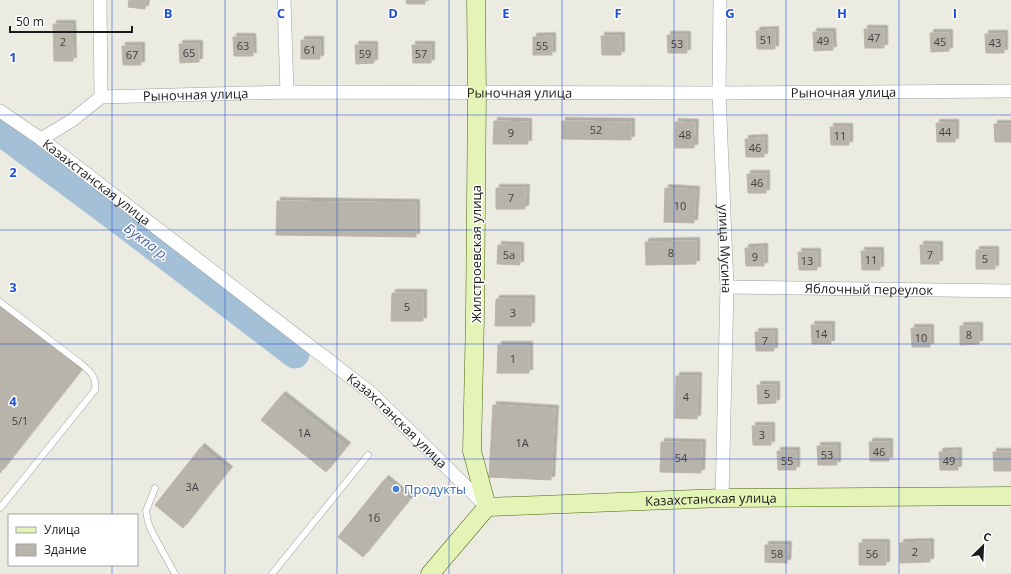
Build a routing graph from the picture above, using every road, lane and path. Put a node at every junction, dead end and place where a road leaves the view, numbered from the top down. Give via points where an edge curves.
1 (100, 0) edge
2 (284, 0) edge
3 (476, 0) edge
4 (720, 0) edge
5 (1011, 91) edge
6 (287, 92) junction
7 (477, 92) junction
8 (719, 93) junction
9 (102, 96) junction
10 (0, 111) edge
11 (42, 139) junction
12 (726, 287) junction
13 (1011, 290) edge
14 (0, 302) edge
15 (368, 455) dead end
16 (155, 488) dead end
17 (1011, 496) edge
18 (722, 498) junction
19 (487, 507) junction
20 (0, 508) edge
21 (175, 574) edge
22 (272, 574) edge
23 (430, 574) edge

1 - 9 street
2 - 6 street
3 - 7 main road, Жилстроевская улица
4 - 8 street, улица Мусина
5 - 8 street, Рыночная улица
6 - 7 street, Рыночная улица
6 - 9 street, Рыночная улица
7 - 8 street, Рыночная улица
7 - 19 main road, Жилстроевская улица via 472,451
8 - 12 street, улица Мусина
9 - 11 street via 71,121
10 - 11 street, Казахстанская улица
11 - 19 street, Казахстанская улица via 371,393
12 - 13 street, Яблочный переулок
12 - 18 street, улица Мусина
14 - 20 lane via 92,373 96,385 95,390
15 - 22 lane
16 - 21 lane via 146,511 148,522
17 - 18 main road, Казахстанская улица
18 - 19 main road, Казахстанская улица
19 - 23 main road

